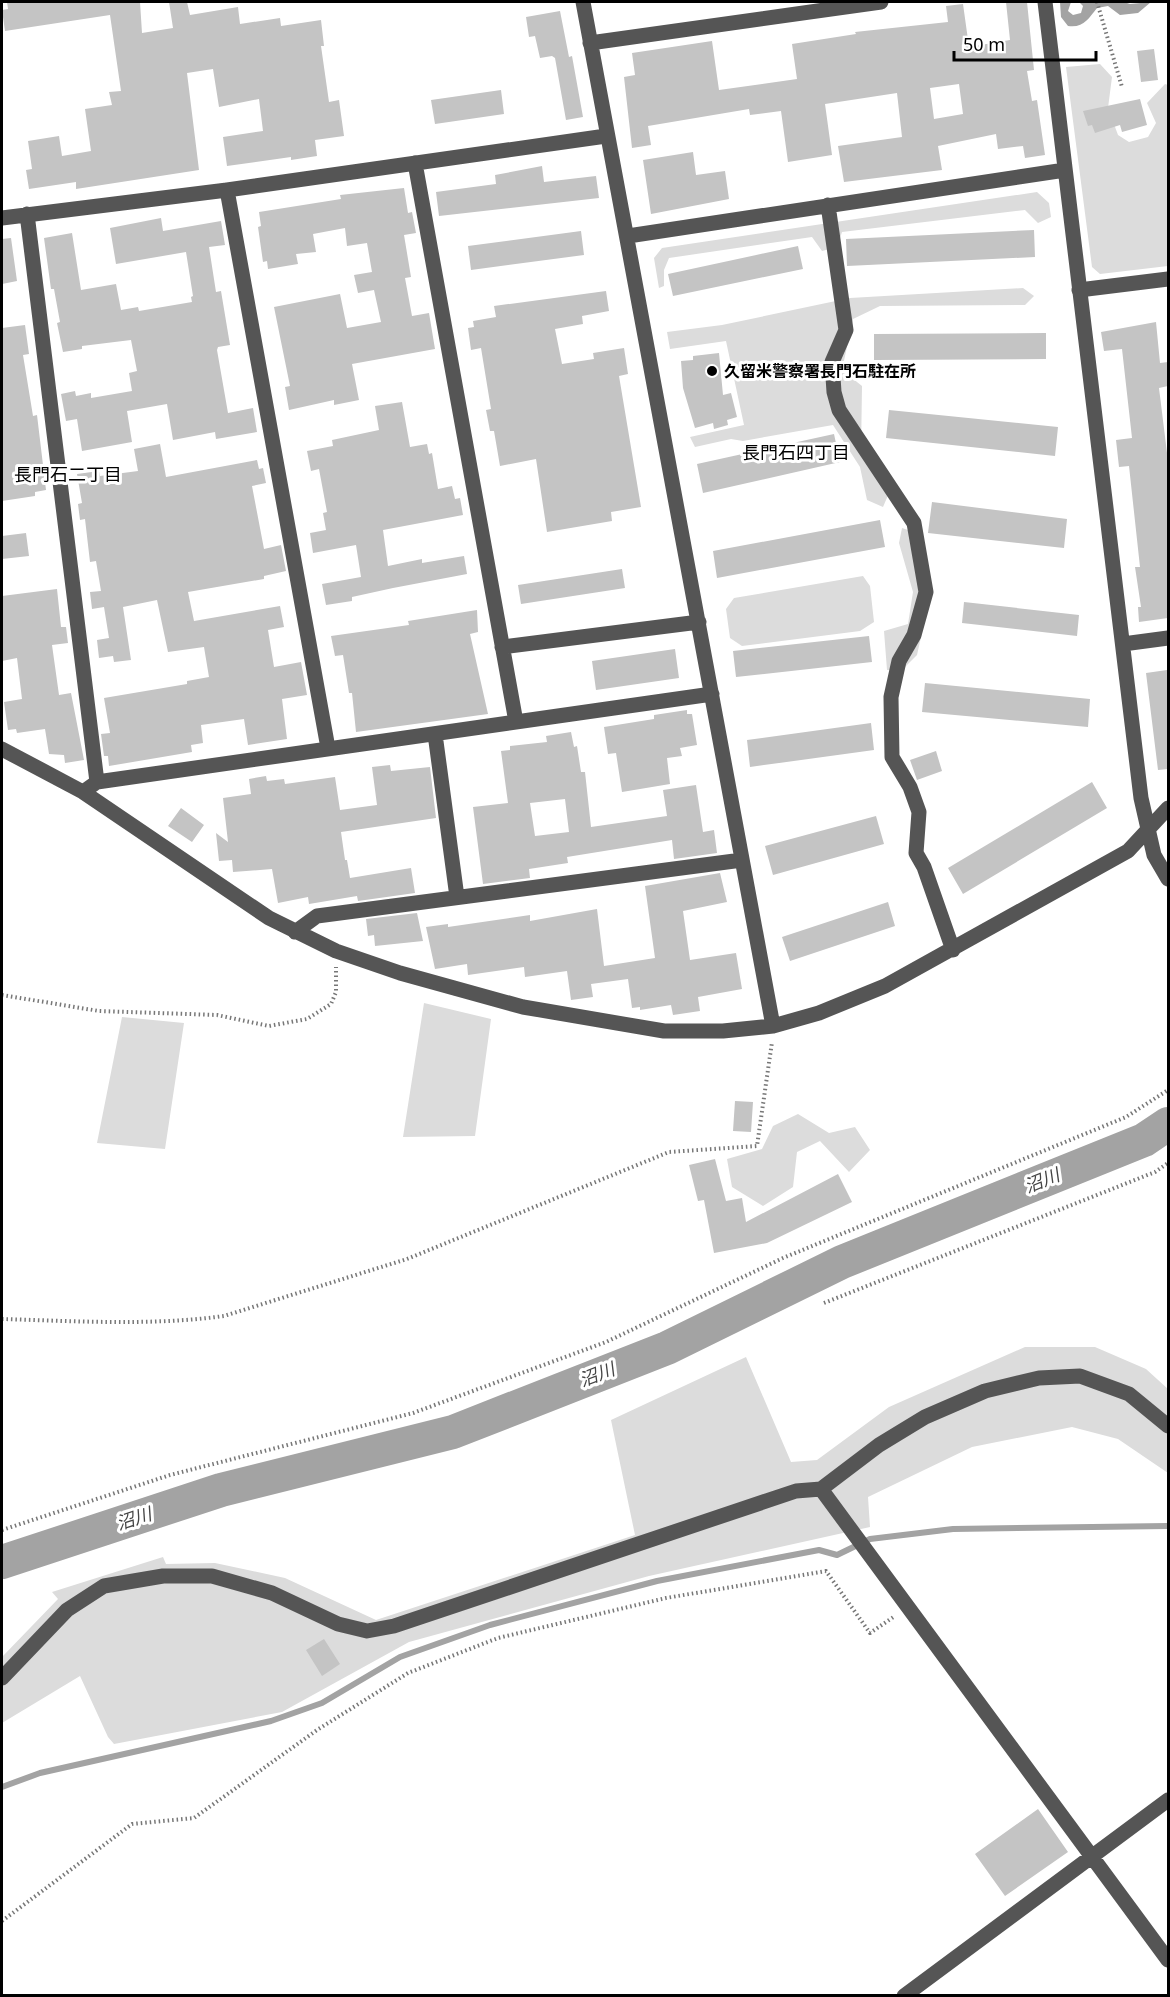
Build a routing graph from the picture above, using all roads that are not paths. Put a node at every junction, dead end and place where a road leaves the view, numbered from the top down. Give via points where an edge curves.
1 (583, 2) edge
2 (881, 2) edge
3 (1045, 2) edge
4 (590, 43) junction
5 (606, 136) junction
6 (415, 163) junction
7 (1065, 170) junction
8 (227, 190) junction
9 (828, 206) junction
10 (27, 214) junction
11 (2, 218) edge
12 (628, 236) junction
13 (1168, 279) edge
14 (1079, 290) junction
15 (699, 622) junction
16 (1168, 638) edge
17 (1123, 644) junction
18 (502, 647) junction
19 (712, 694) junction
20 (516, 722) junction
21 (435, 734) junction
22 (2, 748) edge
23 (328, 748) junction
24 (97, 782) junction
25 (83, 792) junction
26 (1168, 808) edge
27 (1148, 828) junction
28 (742, 860) junction
29 (1168, 879) edge
30 (457, 897) junction
31 (295, 932) junction
32 (953, 950) junction
33 (773, 1026) junction
34 (1168, 1426) edge
35 (821, 1489) junction
36 (2, 1677) edge
37 (1168, 1800) edge
38 (1091, 1857) junction
39 (1168, 1960) edge
40 (904, 1995) edge

1 - 4 street
2 - 4 street
3 - 7 street
4 - 5 street
5 - 6 street
5 - 12 street
6 - 8 street
6 - 18 street
7 - 9 street
7 - 14 street
8 - 10 street
8 - 23 street
9 - 12 street
9 - 32 street via 846,330 832,362 834,392 839,410 914,523 926,592 914,635 899,661 891,697 892,757 919,812 916,853
10 - 11 street
10 - 24 street
12 - 15 street
13 - 14 street
14 - 17 street
15 - 18 street
15 - 19 street
16 - 17 street
17 - 27 street
18 - 20 street
19 - 20 street
19 - 28 street
20 - 21 street
21 - 23 street
21 - 30 street
22 - 25 street
23 - 24 street
24 - 25 street
25 - 31 street via 227,892
26 - 27 street
27 - 29 street via 1154,855
27 - 32 street via 1128,851
28 - 30 street
28 - 33 street
30 - 31 street via 316,916
31 - 33 street via 400,973 523,1007 664,1031
32 - 33 street via 885,986 819,1013
34 - 35 street via 1129,1394 1080,1376 1039,1378 985,1391 925,1417 879,1445
35 - 36 street via 796,1491 599,1559 367,1632 338,1624 272,1593 212,1576 163,1576 104,1586 68,1610
35 - 38 street
37 - 38 street
38 - 39 street
38 - 40 street

